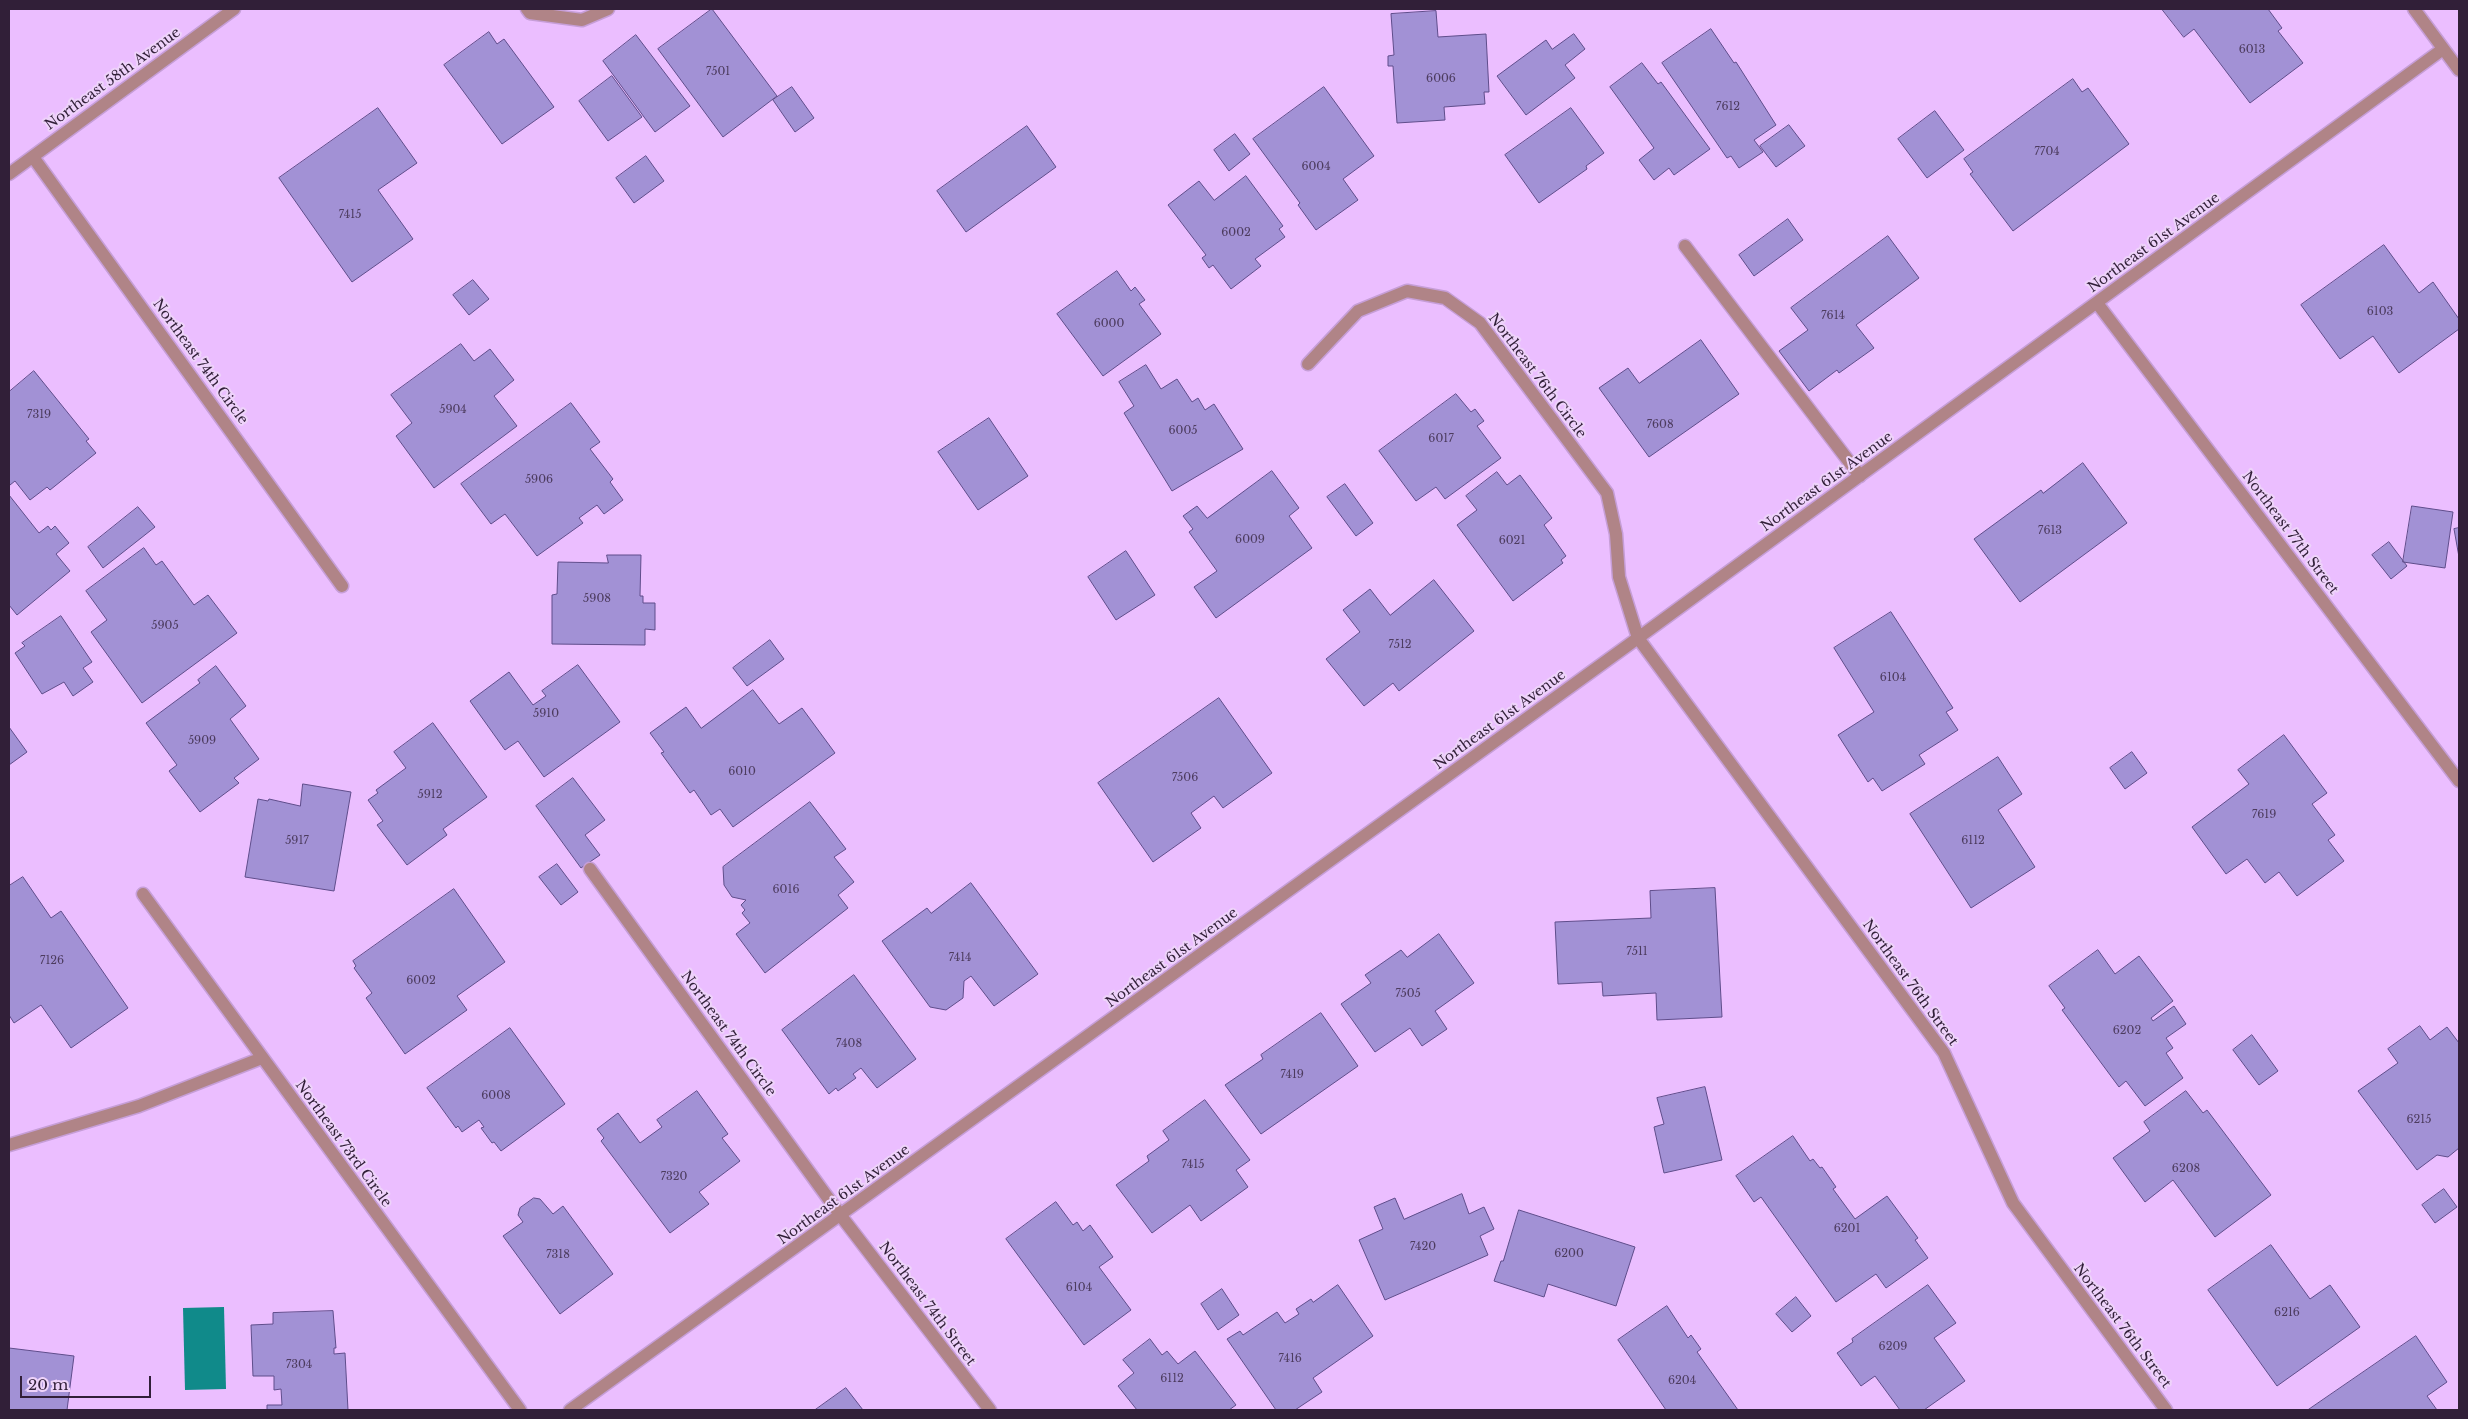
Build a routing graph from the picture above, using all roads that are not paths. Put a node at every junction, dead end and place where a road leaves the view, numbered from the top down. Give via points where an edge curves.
1 (234, 9) edge
2 (526, 9) edge
3 (608, 9) edge
4 (2414, 9) edge
5 (2443, 49) junction
6 (2459, 70) edge
7 (33, 156) junction
8 (9, 174) edge
9 (1685, 246) dead end
10 (2098, 303) junction
11 (1308, 364) dead end
12 (1860, 476) junction
13 (342, 586) dead end
14 (1638, 638) junction
15 (2459, 781) edge
16 (590, 869) dead end
17 (143, 894) dead end
18 (262, 1058) junction
19 (9, 1145) edge
20 (841, 1216) junction
21 (520, 1410) edge
22 (570, 1410) edge
23 (990, 1410) edge
24 (2166, 1410) edge

1 - 7 street, Northeast 58th Avenue
2 - 3 street via 530,13 582,20
4 - 5 street
5 - 6 street
5 - 10 street, Northeast 61st Avenue
7 - 8 street, Northeast 58th Avenue
7 - 13 street, Northeast 74th Circle
9 - 12 street
10 - 12 street, Northeast 61st Avenue
10 - 15 street, Northeast 77th Street
11 - 14 street, Northeast 76th Circle via 1358,311 1407,291 1445,298 1480,323 1607,493 1616,534 1620,577
12 - 14 street, Northeast 61st Avenue
14 - 20 street, Northeast 61st Avenue
14 - 24 street, Northeast 76th Street via 1944,1053 2013,1203
16 - 20 street, Northeast 74th Circle
17 - 18 street, Northeast 73rd Circle
18 - 19 street via 139,1106
18 - 21 street, Northeast 73rd Circle
20 - 22 street, Northeast 61st Avenue
20 - 23 street, Northeast 74th Street

